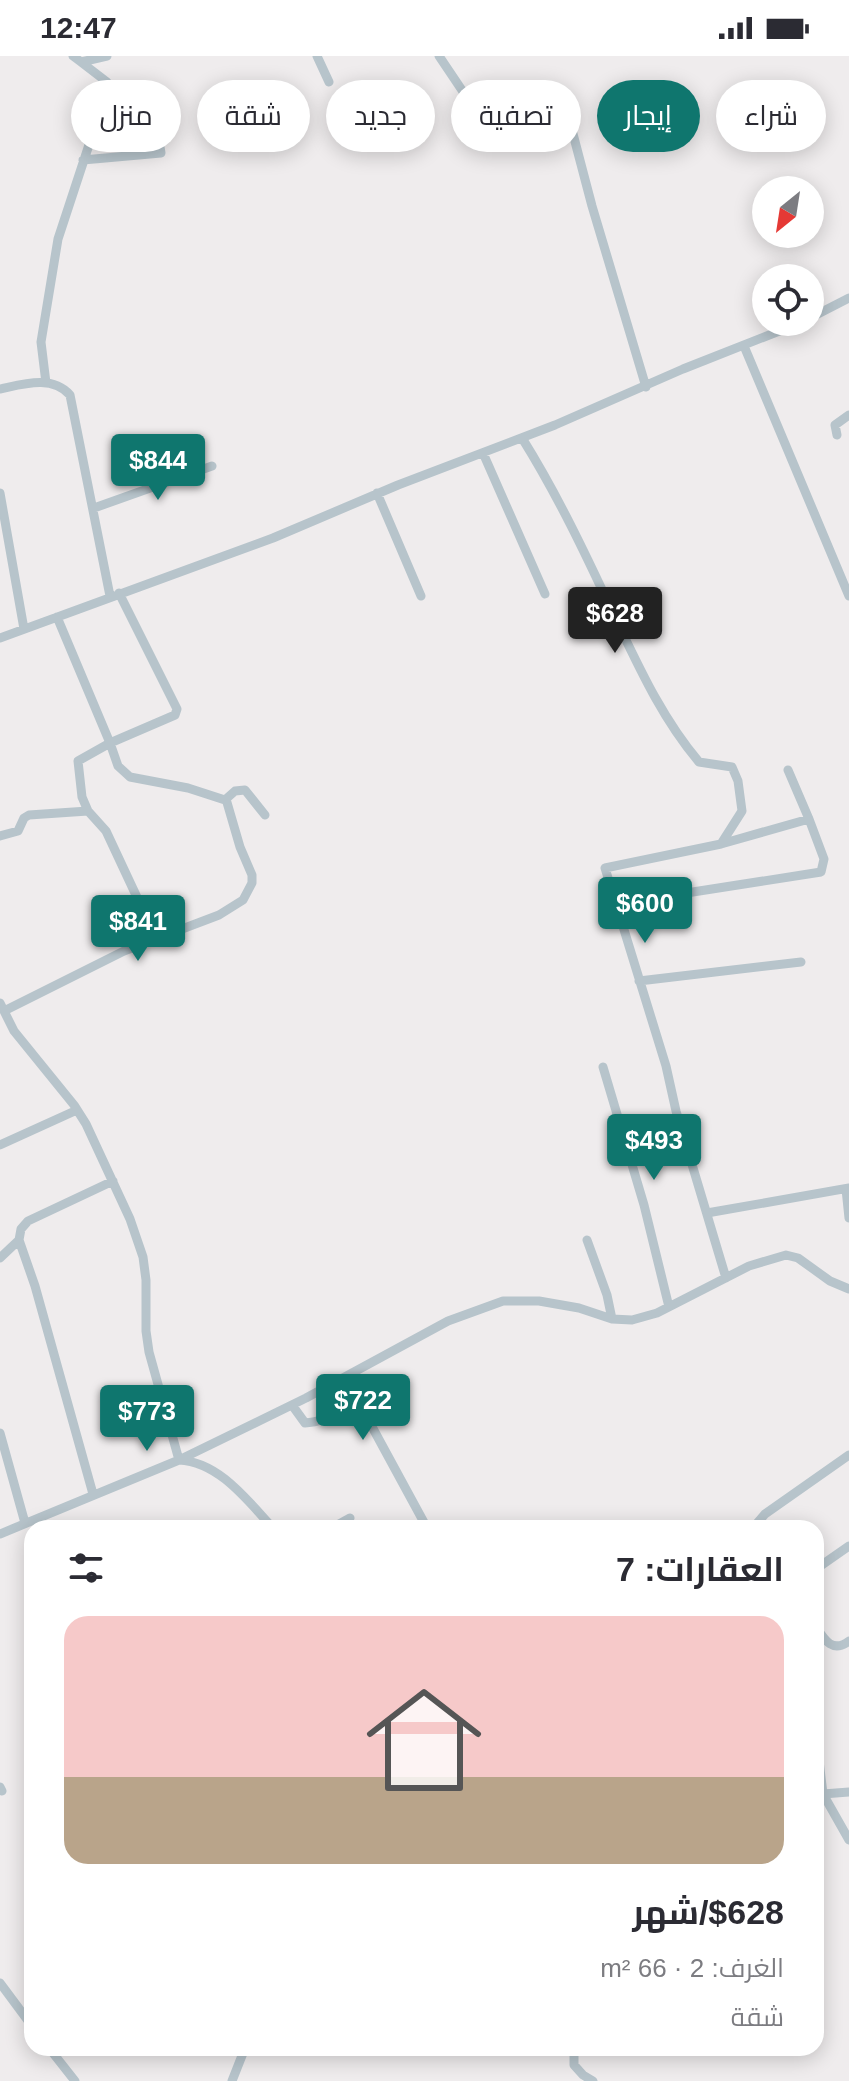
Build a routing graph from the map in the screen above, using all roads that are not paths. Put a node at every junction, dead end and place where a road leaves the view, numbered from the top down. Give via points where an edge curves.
1 (107, 56) edge
2 (317, 56) edge
3 (439, 56) edge
4 (77, 59) edge
5 (328, 80) edge
6 (161, 152) edge
7 (83, 160) junction
8 (849, 298) edge
9 (824, 311) edge
10 (768, 336) edge
11 (744, 346) junction
12 (46, 383) junction
13 (646, 387) junction
14 (0, 389) edge
15 (849, 415) edge
16 (837, 435) dead end
17 (522, 438) junction
18 (483, 453) junction
19 (212, 466) dead end
20 (0, 493) edge
21 (377, 493) junction
22 (94, 508) junction
23 (545, 594) dead end
24 (114, 595) junction
25 (421, 596) dead end
26 (849, 596) edge
27 (57, 617) junction
28 (24, 629) junction
29 (0, 638) edge
30 (110, 743) junction
31 (788, 770) dead end
32 (225, 800) junction
33 (88, 811) junction
34 (265, 815) dead end
35 (809, 819) junction
36 (0, 836) edge
37 (721, 844) junction
38 (616, 904) junction
39 (156, 938) junction
40 (801, 962) dead end
41 (639, 981) junction
42 (2, 1007) edge
43 (603, 1067) dead end
44 (77, 1110) junction
45 (0, 1145) edge
46 (113, 1181) junction
47 (848, 1188) edge
48 (707, 1213) junction
49 (849, 1218) edge
50 (19, 1240) junction
51 (587, 1240) dead end
52 (0, 1258) edge
53 (726, 1278) junction
54 (849, 1289) edge
55 (669, 1307) junction
56 (612, 1319) junction
57 (292, 1405) junction
58 (0, 1433) edge
59 (849, 1455) edge
60 (179, 1460) junction
61 (93, 1494) junction
62 (350, 1518) dead end
63 (24, 1520) edge
64 (32, 1520) edge
65 (265, 1520) edge
66 (346, 1520) edge
67 (423, 1520) edge
68 (760, 1520) edge
69 (24, 1523) edge
70 (0, 1534) edge
71 (849, 1546) edge
72 (824, 1563) edge
73 (824, 1640) edge
74 (849, 1641) edge
75 (849, 1792) edge
76 (824, 1793) edge
77 (824, 1799) edge
78 (849, 1840) edge
79 (0, 1983) edge
80 (24, 2014) edge
81 (55, 2056) edge
82 (242, 2056) edge
83 (574, 2056) edge
84 (75, 2081) edge
85 (232, 2081) edge
86 (593, 2081) edge

1 - 4 street
2 - 5 street
3 - 13 street via 480,117 555,91 563,96
4 - 7 street via 108,87
6 - 7 street
7 - 12 street via 47,295 41,342
8 - 9 street
10 - 11 street
11 - 13 street
11 - 26 street
12 - 14 street
12 - 22 street via 70,395
13 - 17 street
15 - 16 street via 835,425
17 - 18 street
17 - 37 street via 658,707 699,762 727,765 734,771 742,811
18 - 21 street
18 - 23 street
19 - 22 street
20 - 28 street
21 - 24 street via 273,538
21 - 25 street
22 - 24 street
24 - 27 street
24 - 30 street via 177,709 175,715
27 - 28 street
27 - 30 street
28 - 29 street
30 - 32 street via 118,766 130,777
30 - 33 street via 78,761
31 - 35 street
32 - 34 street via 245,790
32 - 39 street via 252,875 248,892 219,915
33 - 36 street via 29,815 18,831
33 - 39 street via 106,831
35 - 37 street
35 - 38 street via 824,859 821,872
37 - 38 street via 605,868
38 - 41 street
39 - 42 street
40 - 41 street
41 - 48 street
42 - 44 street via 14,1031
43 - 55 street
44 - 45 street
44 - 46 street
46 - 50 street via 28,1221
46 - 60 street via 143,1257 149,1352
47 - 48 street
47 - 49 street
48 - 53 street
50 - 52 street
50 - 61 street
51 - 56 street
53 - 54 street via 786,1255
53 - 55 street
55 - 56 street via 648,1317
56 - 57 street via 559,1304 503,1301 448,1321
57 - 60 street
57 - 67 street via 305,1423 346,1413 370,1423
58 - 63 street
59 - 68 street
60 - 61 street
60 - 65 street via 213,1470
61 - 64 street
62 - 66 street
69 - 70 street
71 - 72 street
73 - 74 street via 834,1647
75 - 76 street
77 - 78 street
79 - 80 street
81 - 84 street
82 - 85 street
83 - 86 street via 574,2065

